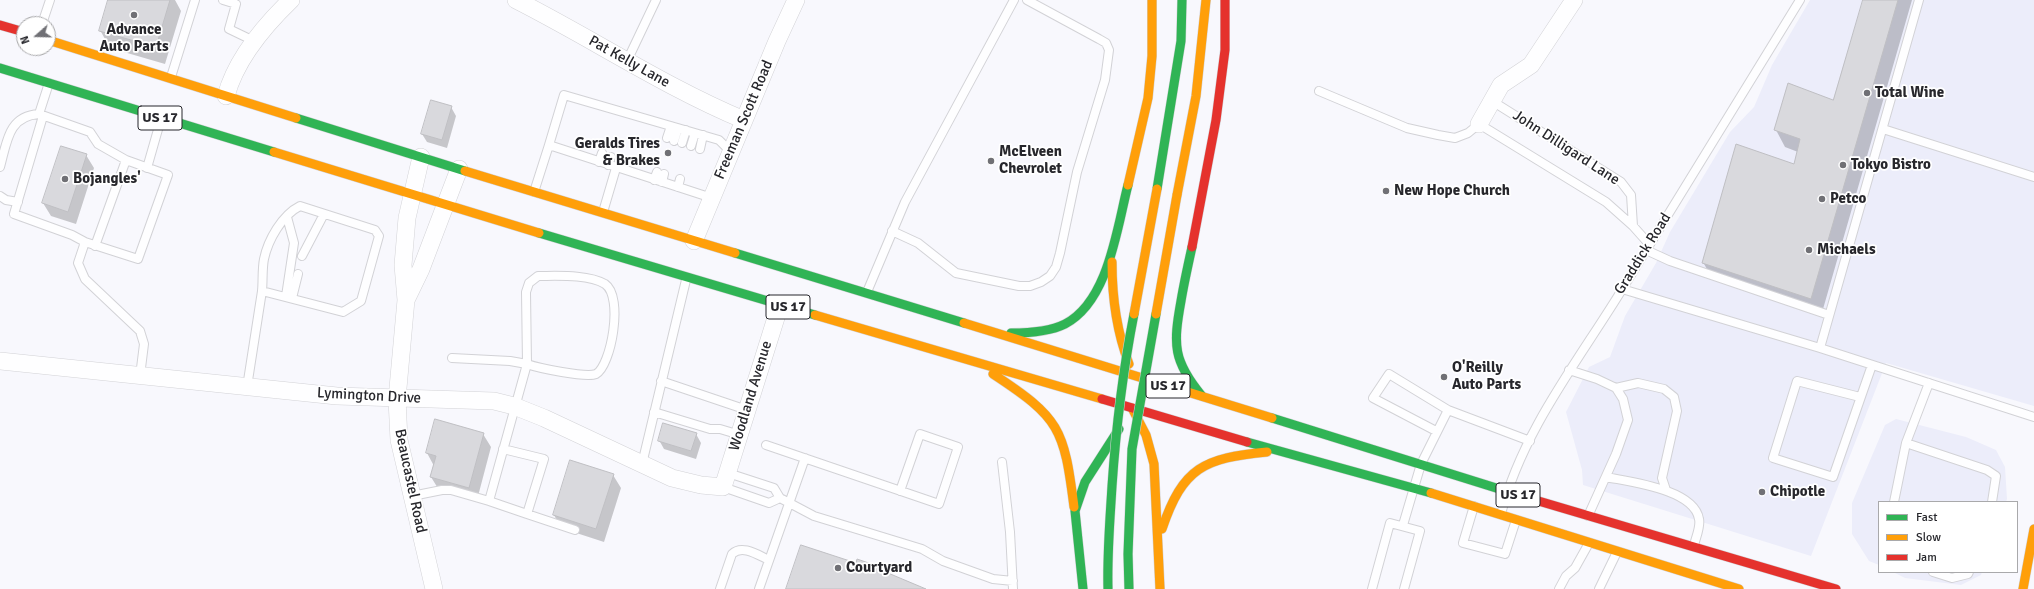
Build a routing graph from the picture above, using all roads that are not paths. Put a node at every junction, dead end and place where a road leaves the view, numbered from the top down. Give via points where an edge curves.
1 (50, 0) edge
2 (195, 0) edge
3 (223, 0) edge
4 (291, 0) edge
5 (516, 0) edge
6 (656, 0) edge
7 (796, 0) edge
8 (1014, 0) edge
9 (1027, 0) edge
10 (1152, 0) edge
11 (1182, 0) edge
12 (1206, 0) edge
13 (1225, 0) edge
14 (1800, 0) edge
15 (1919, 0) edge
16 (1569, 2) edge
17 (45, 16) edge
18 (0, 25) edge
19 (16, 30) edge
20 (254, 41) junction
21 (56, 42) edge
22 (627, 61) junction
23 (0, 68) edge
24 (171, 78) junction
25 (49, 83) junction
26 (1319, 91) dead end
27 (226, 96) junction
28 (1492, 101) junction
29 (41, 115) junction
30 (161, 118) junction
31 (744, 120) junction
32 (1479, 124) junction
33 (678, 128) junction
34 (1882, 129) junction
35 (699, 134) junction
36 (549, 145) junction
37 (691, 146) dead end
38 (700, 148) dead end
39 (731, 152) junction
40 (602, 153) dead end
41 (421, 157) junction
42 (611, 157) dead end
43 (126, 160) junction
44 (599, 162) junction
45 (0, 167) edge
46 (612, 167) junction
47 (147, 168) junction
48 (459, 169) junction
49 (2034, 177) edge
50 (534, 192) junction
51 (411, 195) junction
52 (0, 196) edge
53 (712, 198) junction
54 (18, 202) junction
55 (446, 205) junction
56 (603, 213) junction
57 (324, 214) junction
58 (287, 217) junction
59 (1633, 226) junction
60 (892, 231) junction
61 (694, 241) junction
62 (85, 242) junction
63 (95, 246) junction
64 (1647, 247) junction
65 (302, 256) dead end
66 (1112, 256) junction
67 (298, 274) dead end
68 (686, 278) junction
69 (1622, 289) junction
70 (262, 291) junction
71 (866, 293) junction
72 (289, 297) junction
73 (406, 300) junction
74 (780, 305) junction
75 (1178, 310) junction
76 (1829, 315) junction
77 (1168, 328) dead end
78 (999, 334) junction
79 (1161, 339) dead end
80 (1820, 348) junction
81 (452, 358) dead end
82 (0, 361) edge
83 (527, 364) junction
84 (979, 364) junction
85 (1872, 365) junction
86 (1569, 370) junction
87 (140, 376) junction
88 (661, 381) junction
89 (1133, 383) junction
90 (1929, 384) junction
91 (247, 387) junction
92 (1616, 388) junction
93 (1202, 396) junction
94 (1860, 397) junction
95 (397, 399) junction
96 (514, 406) junction
97 (1131, 407) junction
98 (747, 410) junction
99 (1448, 410) junction
100 (654, 412) junction
101 (2034, 417) edge
102 (1436, 431) junction
103 (740, 435) junction
104 (1530, 441) junction
105 (1906, 443) junction
106 (766, 445) dead end
107 (502, 449) junction
108 (1278, 452) junction
109 (805, 458) junction
110 (1002, 462) dead end
111 (642, 464) junction
112 (1421, 464) junction
113 (1606, 477) junction
114 (726, 480) junction
115 (1413, 487) junction
116 (1666, 490) junction
117 (900, 491) junction
118 (1507, 492) junction
119 (412, 496) junction
120 (780, 498) junction
121 (488, 501) junction
122 (1894, 501) edge
123 (1992, 501) edge
124 (789, 503) junction
125 (1474, 506) junction
126 (1075, 511) junction
127 (527, 514) junction
128 (1501, 514) junction
129 (1588, 516) junction
130 (1516, 519) junction
131 (1402, 525) junction
132 (2034, 529) edge
133 (576, 530) dead end
134 (1159, 540) junction
135 (1590, 542) junction
136 (1694, 547) junction
137 (1617, 551) junction
138 (769, 560) junction
139 (1936, 573) edge
140 (1968, 573) edge
141 (1013, 585) edge
142 (434, 589) edge
143 (720, 589) edge
144 (759, 589) edge
145 (1083, 589) edge
146 (1108, 589) edge
147 (1129, 589) edge
148 (1160, 589) edge
149 (1372, 589) edge
150 (1404, 589) edge
151 (1559, 589) edge
152 (1599, 589) edge
153 (1737, 589) edge
154 (1836, 589) edge
155 (2023, 589) edge

1 - 17 lane
2 - 24 lane
3 - 20 lane via 236,4 229,30
4 - 20 street
5 - 22 street, Pat Kelly Lane
6 - 22 lane
7 - 31 street, Freeman Scott Road
8 - 60 lane via 912,188
9 - 60 lane via 1106,43 1109,50 1106,80 1077,172 1056,267 1050,276 1030,286 997,283 956,273 918,243
10 - 66 main road via 1153,30 1146,112
11 - 146 main road, bridge via 1181,41 1128,343 1115,448 1107,557
12 - 147 main road, bridge via 1196,96 1132,449
13 - 75 main road via 1225,50 1216,120 1185,286
14 - 64 lane, Graddick Road
15 - 34 lane
16 - 28 street via 1531,65 1501,85
18 - 19 main road
20 - 27 street via 231,77
21 - 24 main road, US 17
22 - 31 street, Pat Kelly Lane
23 - 25 main road, US 17
24 - 27 main road, US 17
25 - 29 lane
25 - 30 main road, US 17
26 - 32 lane via 1406,128 1438,135 1455,138 1468,133
27 - 41 main road, US 17
28 - 32 street
28 - 59 lane, John Dilligard Lane via 1621,182 1631,196
29 - 43 lane via 90,132 98,144
29 - 45 lane via 30,115 20,119 10,130
29 - 54 lane
30 - 47 lane
30 - 51 main road, US 17
31 - 39 street, Freeman Scott Road
32 - 59 lane, John Dilligard Lane via 1606,202
33 - 33 lane via 675,141
33 - 35 lane
33 - 36 lane via 622,116 564,95
34 - 49 lane
34 - 76 lane
35 - 37 lane
35 - 38 lane
35 - 39 lane via 719,140
36 - 44 lane
36 - 50 lane
39 - 53 street, Freeman Scott Road
40 - 44 lane
41 - 48 main road, US 17
41 - 51 street, Beaucastel Road
42 - 46 lane
43 - 47 lane
43 - 63 lane
44 - 46 lane
46 - 53 lane via 667,179 689,186
46 - 56 lane
47 - 63 lane via 168,175 138,259
48 - 50 main road, US 17
48 - 55 street, Beaucastel Road
50 - 56 main road, US 17
51 - 55 main road, US 17
51 - 73 street, Beaucastel Road via 403,265
52 - 54 lane
53 - 61 street, Freeman Scott Road
54 - 62 lane via 14,214
55 - 68 main road, US 17
55 - 73 street, Beaucastel Road
56 - 61 main road, US 17
57 - 58 lane via 300,206 292,210
57 - 65 lane
57 - 72 lane via 375,230 379,236 361,301 343,312
58 - 70 lane via 273,235 264,260
58 - 72 lane via 294,242
59 - 64 lane, John Dilligard Lane
60 - 71 lane
61 - 71 main road, US 17
62 - 63 lane
62 - 87 lane via 78,263 85,279 140,331 144,344
64 - 69 lane, Graddick Road
64 - 76 lane via 1670,261
66 - 78 main road via 1091,299 1079,314 1052,328 1033,333
66 - 89 main road via 1114,325
67 - 72 lane
68 - 74 main road, US 17
68 - 88 lane
69 - 80 lane
69 - 86 lane, Graddick Road
70 - 72 lane
70 - 91 lane
71 - 78 main road, US 17
73 - 95 street, Beaucastel Road
74 - 84 main road, US 17
74 - 98 street, Woodland Avenue
75 - 77 main road
75 - 93 main road via 1175,345 1179,362 1187,378
76 - 80 lane
78 - 89 main road, US 17
79 - 89 main road
80 - 85 lane
81 - 83 lane
82 - 87 street, Lymington Drive
83 - 83 lane via 543,370 590,375 598,373 603,366 614,330 615,303 608,287 597,281 571,276 538,276 533,279 526,292
83 - 96 lane
84 - 97 main road, US 17
84 - 126 main road via 1022,394 1047,414 1054,424 1062,440
85 - 90 lane
85 - 94 lane
86 - 92 lane
86 - 104 lane, Graddick Road
87 - 91 street, Lymington Drive
88 - 98 lane
88 - 100 lane
89 - 93 main road, US 17
89 - 97 main road
90 - 101 lane
90 - 105 lane
91 - 95 street, Lymington Drive
92 - 113 lane via 1623,399 1628,420
92 - 116 lane via 1638,383 1664,388 1674,397 1677,411 1662,478
93 - 112 main road, US 17
94 - 94 lane via 1833,477 1773,458 1797,381
95 - 96 street, Lymington Drive via 494,401
95 - 119 street, Beaucastel Road via 400,440
96 - 107 lane
96 - 111 street, Lymington Drive
97 - 108 main road, US 17
97 - 126 main road via 1085,482
97 - 134 main road via 1152,450
98 - 103 street, Woodland Avenue
99 - 102 lane
99 - 102 lane via 1388,374 1373,398
99 - 104 lane
100 - 103 lane
100 - 111 lane
102 - 112 lane
103 - 114 street, Woodland Avenue
104 - 118 lane, Graddick Road
105 - 122 lane
105 - 123 lane via 1987,470 1996,476
106 - 109 lane
107 - 121 lane
107 - 127 lane via 544,459
108 - 115 main road, US 17
108 - 134 main road via 1222,458 1191,473 1179,488 1168,509
109 - 117 lane
109 - 124 lane
110 - 141 lane
111 - 114 street, Lymington Drive via 672,478 701,485
112 - 115 lane
112 - 118 main road, US 17
113 - 116 lane
113 - 129 lane
114 - 120 lane via 774,488
114 - 120 lane via 769,504
115 - 125 main road, US 17
115 - 131 lane
116 - 136 lane via 1682,498 1695,509 1700,520
117 - 117 lane via 939,504 958,447 920,434
118 - 128 lane, Graddick Road
118 - 129 main road, US 17
119 - 121 lane via 451,490
119 - 142 street, Beaucastel Road
120 - 124 lane
121 - 127 lane
124 - 138 lane
124 - 141 lane via 814,516 922,549 943,561
125 - 128 main road, US 17
125 - 130 lane via 1463,543 1505,554
126 - 145 main road
127 - 133 lane
128 - 130 main road, US 17
129 - 136 main road, US 17
130 - 135 main road, US 17
131 - 149 lane via 1390,523
131 - 150 lane via 1420,531
132 - 155 main road
134 - 148 main road
135 - 137 main road, US 17
135 - 151 lane
136 - 154 main road, US 17
137 - 152 lane
137 - 153 main road, US 17
138 - 143 lane via 742,549 736,550 732,554
138 - 144 lane
139 - 140 lane via 1952,578

